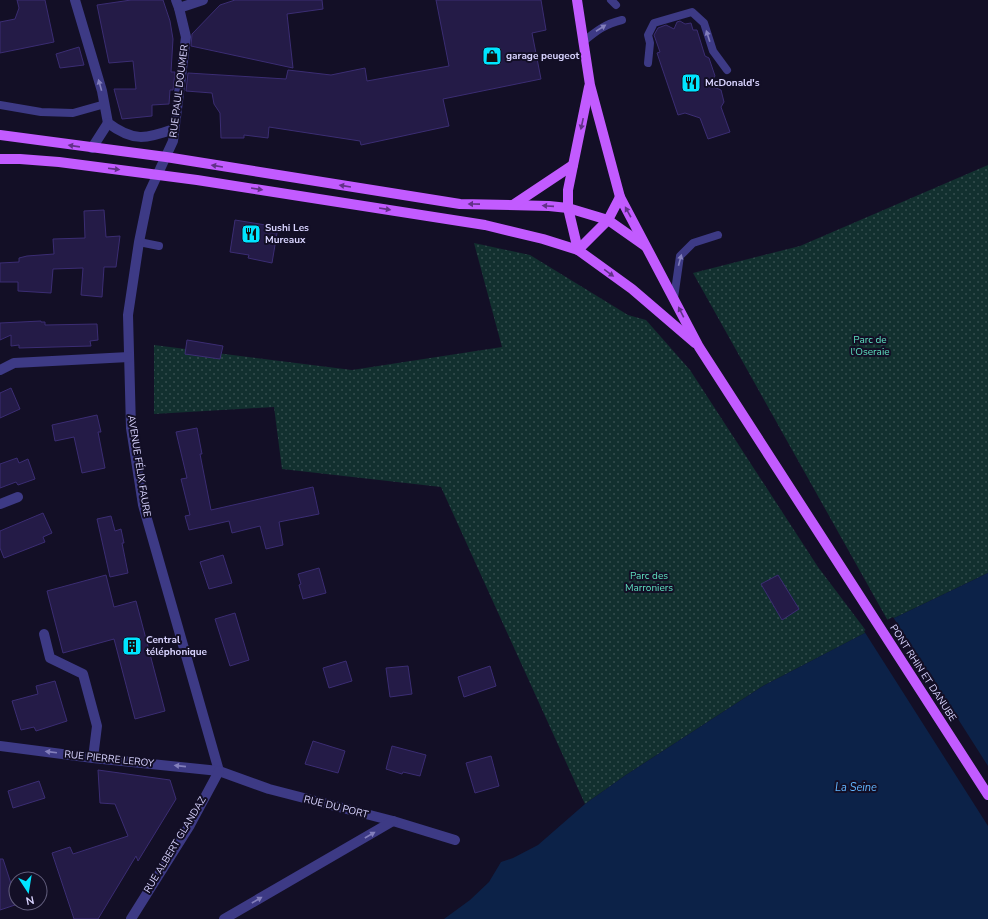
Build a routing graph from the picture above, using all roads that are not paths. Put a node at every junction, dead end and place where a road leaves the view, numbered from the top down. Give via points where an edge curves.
1 (75, 0) edge
2 (202, 0) edge
3 (577, 0) edge
4 (177, 4) edge
5 (622, 20) dead end
6 (583, 42) junction
7 (648, 63) dead end
8 (727, 70) dead end
9 (590, 85) junction
10 (105, 104) junction
11 (0, 105) edge
12 (108, 123) junction
13 (174, 129) junction
14 (0, 135) edge
15 (92, 148) junction
16 (166, 157) junction
17 (0, 159) edge
18 (573, 165) junction
19 (158, 175) junction
20 (620, 197) junction
21 (513, 205) junction
22 (568, 208) junction
23 (608, 220) junction
24 (718, 235) dead end
25 (139, 242) junction
26 (159, 246) dead end
27 (646, 247) junction
28 (578, 250) junction
29 (674, 298) junction
30 (699, 347) junction
31 (129, 357) junction
32 (0, 370) edge
33 (18, 497) dead end
34 (0, 504) edge
35 (44, 634) dead end
36 (0, 746) edge
37 (93, 758) junction
38 (218, 771) junction
39 (988, 795) edge
40 (393, 821) junction
41 (455, 840) dead end
42 (131, 919) edge
43 (224, 919) edge

10 -> 1 street
2 - 4 street
3 - 6 main road
4 - 13 street, RUE PAUL DOUMER via 186,37
6 -> 5 lane via 600,27
6 - 9 main road
8 -> 7 lane via 713,51 704,23 692,12 654,23 648,35
9 -> 18 main road
9 - 20 main road
10 - 11 lane via 73,113 41,112
10 - 12 street
12 - 13 street via 120,132 138,138
12 - 15 street
13 - 16 street, RUE PAUL DOUMER via 172,145
15 -> 14 main road
15 - 16 main road
16 - 19 street, AVENUE FÉLIX FAURE
21 -> 16 main road via 460,204
17 -> 19 main road via 59,162
18 - 21 main road
18 - 22 main road via 568,190
19 - 25 street, AVENUE FÉLIX FAURE via 148,192
19 -> 28 main road via 485,225
20 - 23 main road
27 -> 20 main road
22 -> 21 main road
22 - 23 main road
22 - 28 main road
23 - 27 main road
23 - 28 main road
29 -> 24 lane via 680,256 693,243
25 - 26 lane
25 - 31 street, AVENUE FÉLIX FAURE via 128,315
27 - 29 main road
28 -> 30 main road via 632,289
30 -> 29 main road
30 - 39 main road, PONT RHIN ET DANUBE
31 - 32 street via 14,363
31 - 38 street, AVENUE FÉLIX FAURE via 131,428 143,505
33 - 34 street
35 - 37 street via 50,658 83,674 97,726
37 -> 36 street, RUE PIERRE LEROY
38 -> 37 street, RUE PIERRE LEROY
38 - 40 street, RUE DU PORT via 270,790
38 - 42 street, RUE ALBERT GLANDAZ via 190,825
40 - 41 street, RUE DU PORT
43 -> 40 street

